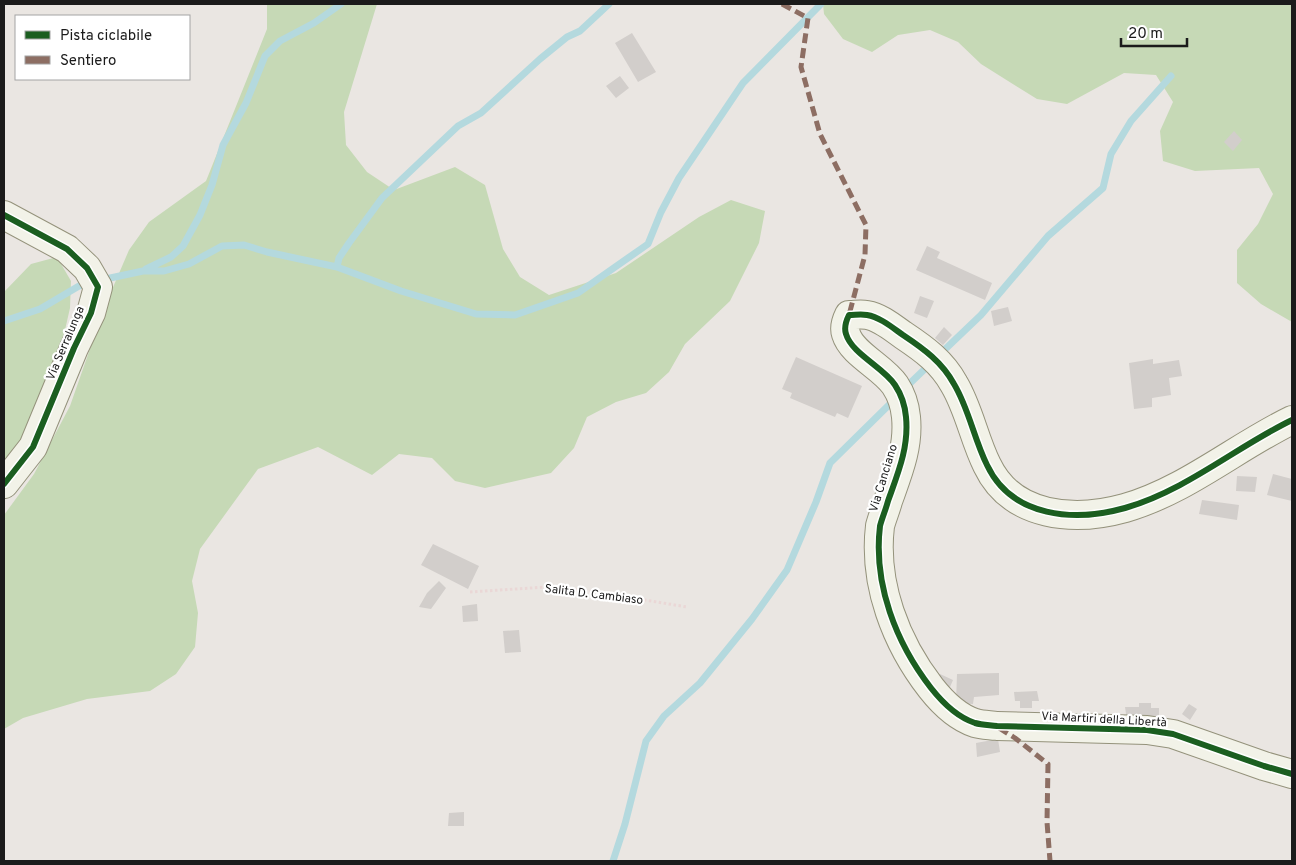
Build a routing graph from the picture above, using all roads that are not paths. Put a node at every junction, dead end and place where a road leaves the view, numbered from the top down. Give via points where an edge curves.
1 (4, 216) edge
2 (1292, 420) edge
3 (4, 484) edge
4 (997, 726) joint
5 (1292, 774) edge

1 - 3 street, Via Serralunga via 67,249 87,268 98,287 91,313 33,447
2 - 4 street, Via Canciano via 1154,498 1124,508 1075,516 1056,515 1023,504 998,484 987,466 955,385 941,364 926,350 878,319 868,315 848,315 846,333 859,351 896,385 906,417 904,454 881,523 879,545 884,590 893,623 911,659 940,700 974,723
4 - 5 street, Via Martiri della Libertà via 1147,730 1174,734

